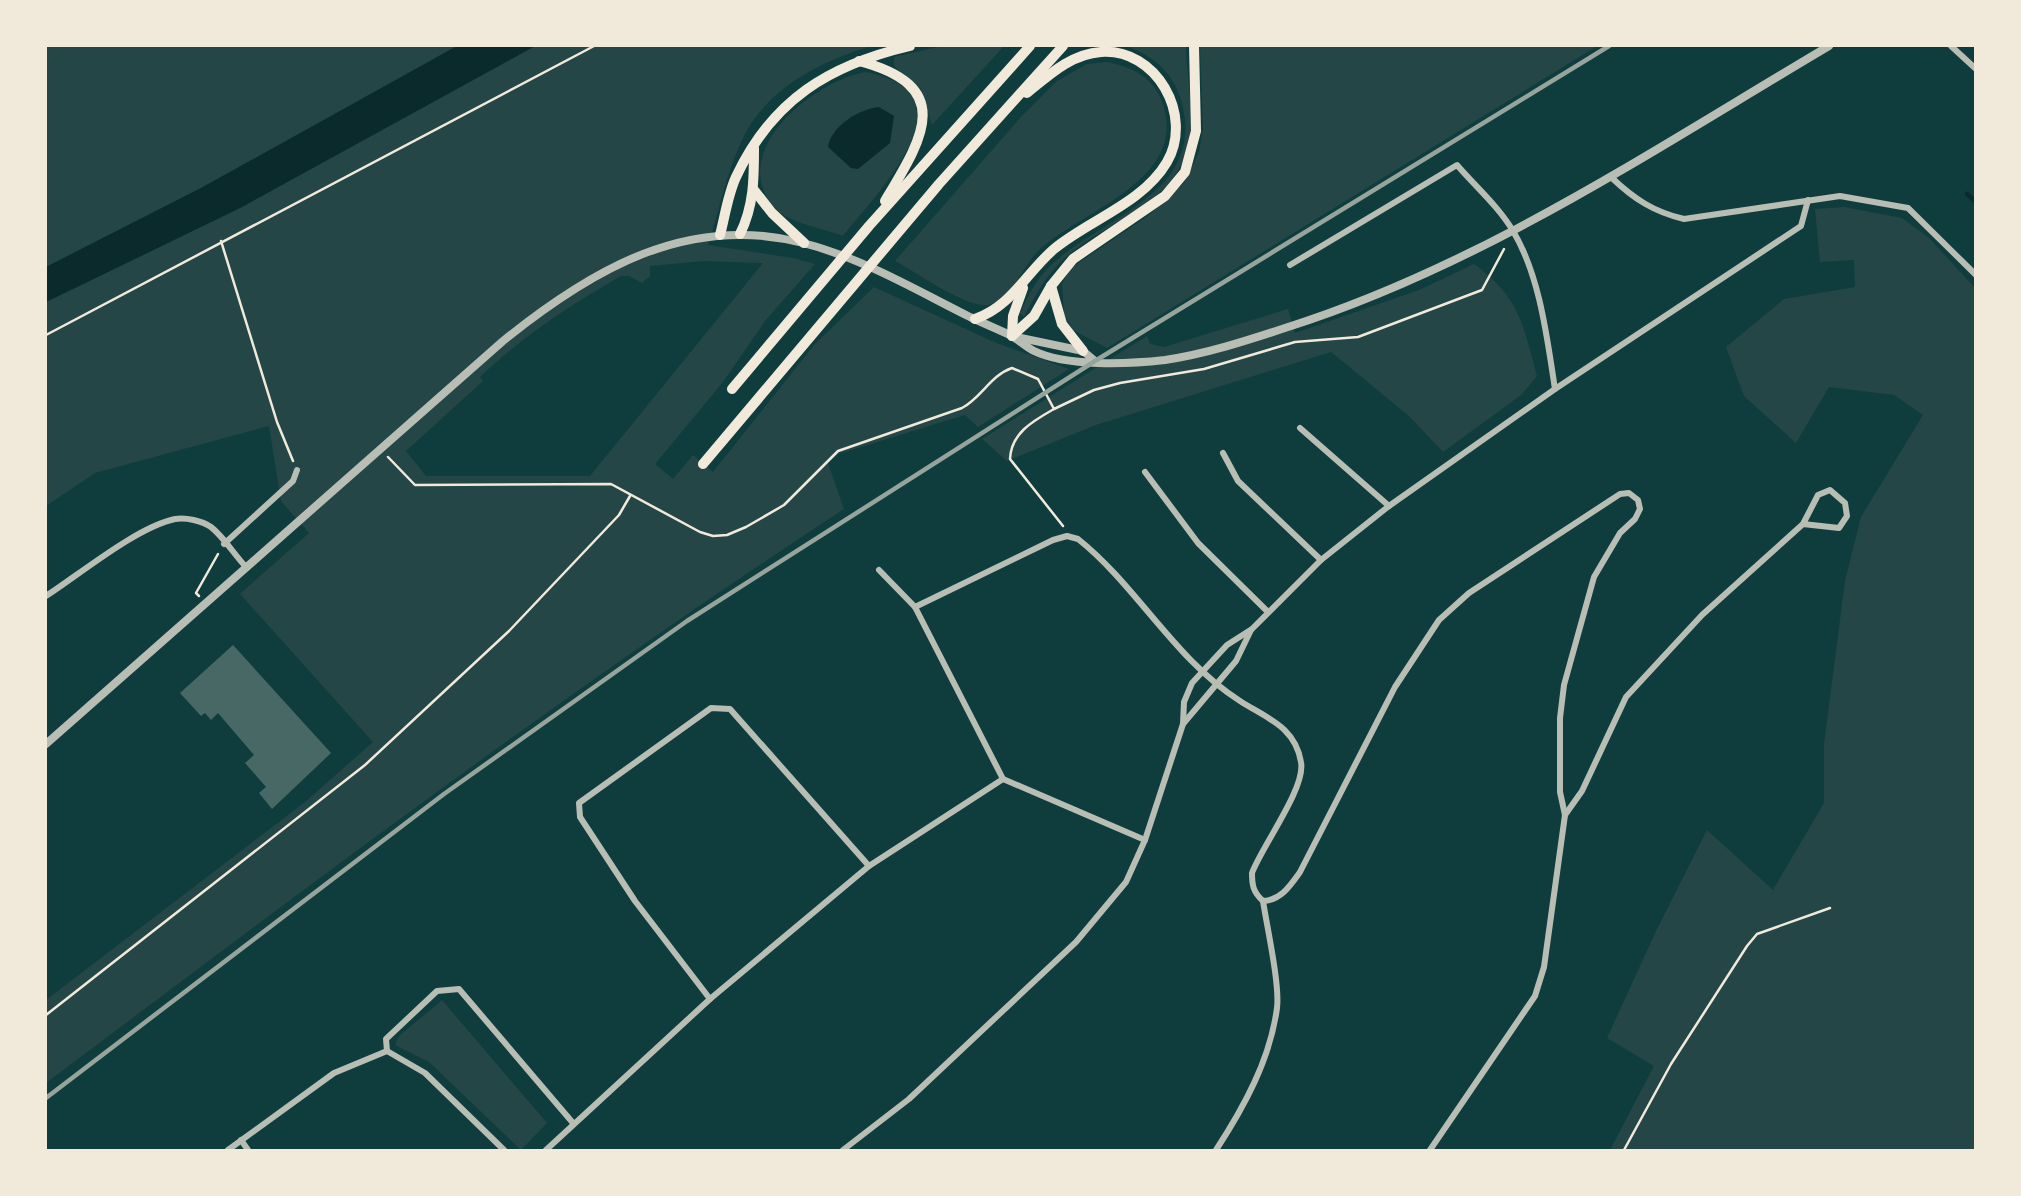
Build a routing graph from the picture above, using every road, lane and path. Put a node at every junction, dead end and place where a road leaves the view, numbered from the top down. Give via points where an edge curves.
1 (594, 46) edge
2 (910, 46) edge
3 (1030, 46) edge
4 (1063, 46) edge
5 (1194, 46) edge
6 (1829, 46) edge
7 (1951, 46) edge
8 (859, 61) junction
9 (1976, 69) edge
10 (1003, 112) junction
11 (754, 148) junction
12 (1612, 177) junction
13 (754, 190) junction
14 (1808, 200) junction
15 (869, 226) junction
16 (1513, 230) junction
17 (740, 234) junction
18 (720, 235) junction
19 (221, 241) junction
20 (804, 243) junction
21 (1290, 265) dead end
22 (1976, 275) edge
23 (1027, 281) junction
24 (1051, 286) junction
25 (975, 319) junction
26 (46, 335) edge
27 (1012, 336) junction
28 (1083, 351) junction
29 (1095, 361) junction
30 (1555, 388) junction
31 (732, 389) dead end
32 (962, 408) dead end
33 (1054, 409) dead end
34 (1300, 428) dead end
35 (1223, 453) dead end
36 (387, 457) dead end
37 (703, 464) dead end
38 (297, 470) joint
39 (1146, 472) dead end
40 (631, 495) junction
41 (1389, 506) junction
42 (1803, 524) junction
43 (1067, 536) junction
44 (224, 544) junction
45 (1321, 560) junction
46 (247, 568) junction
47 (878, 570) dead end
48 (196, 593) dead end
49 (46, 596) edge
50 (915, 607) junction
51 (1268, 612) junction
52 (1252, 629) junction
53 (1203, 671) junction
54 (1217, 682) junction
55 (1183, 724) junction
56 (46, 744) edge
57 (1003, 779) junction
58 (1564, 815) junction
59 (1145, 840) junction
60 (869, 866) junction
61 (1263, 901) junction
62 (1830, 908) dead end
63 (710, 999) junction
64 (46, 1015) edge
65 (387, 1051) junction
66 (573, 1123) junction
67 (241, 1140) junction
68 (228, 1150) edge
69 (248, 1150) edge
70 (504, 1150) edge
71 (546, 1150) edge
72 (843, 1150) edge
73 (1216, 1150) edge
74 (1430, 1150) edge
75 (1624, 1150) edge

1 - 19 path
2 - 8 highway
3 - 15 highway
4 - 10 highway
5 - 24 highway via 1196,131 1185,172 1165,196 1073,259
6 - 12 street
7 - 9 street
8 - 11 highway via 819,79 791,100
8 - 15 highway via 897,74 918,97 923,117 918,147
10 - 23 highway via 1076,58 1113,52 1144,64 1157,76 1171,98 1174,114 1171,154 1153,180 1060,244
10 - 37 highway
11 - 13 highway
11 - 18 highway via 735,178
12 - 14 street via 1633,199 1684,219
12 - 16 street
13 - 17 highway
13 - 20 highway
14 - 22 street via 1840,195 1908,208
14 - 30 street via 1801,226
15 - 31 highway
16 - 21 street via 1457,164
16 - 29 street via 1387,292 1270,333 1165,360
16 - 30 street via 1535,293
17 - 18 street
17 - 20 street
18 - 46 street via 689,239 628,260 600,272 542,310
19 - 26 path
19 - 38 path via 277,422
20 - 25 street via 842,256
23 - 25 highway via 1002,306
23 - 27 highway via 1013,316
24 - 27 highway via 1034,316
24 - 28 highway via 1062,324
25 - 27 street
27 - 28 street
27 - 29 street via 1035,352
28 - 29 street
30 - 41 street
32 - 40 path via 838,451 783,505 727,535 700,532
33 - 43 path via 1024,427 1011,447 1010,459
34 - 41 street
35 - 45 street via 1238,481
36 - 40 path via 415,485 611,484
38 - 44 street via 293,481
39 - 51 street via 1198,543
40 - 64 path via 619,515 509,631 365,765
41 - 45 street
42 - 42 street via 1818,495 1830,490 1845,503 1847,516 1839,528
42 - 58 street via 1702,615 1626,697 1582,791
43 - 50 street
43 - 53 street via 1086,545
44 - 46 street
44 - 48 path
44 - 49 street via 211,527 177,518 133,539
45 - 51 street
46 - 56 street
47 - 50 street
50 - 57 street
51 - 52 street
52 - 53 street via 1227,645
52 - 54 street via 1236,660
53 - 54 street
53 - 55 street via 1184,702
54 - 55 street
54 - 61 street via 1283,726 1302,764 1294,790 1252,873 1252,886
55 - 59 street
57 - 59 street
57 - 60 street
58 - 61 street via 1560,718 1564,685 1594,577 1640,509 1629,493 1620,494 1469,593 1439,620 1395,687 1300,872 1285,892
58 - 74 street via 1544,967 1535,996
59 - 72 street via 1126,882 1076,942 909,1099
60 - 63 street
60 - 63 street via 730,709 711,708 579,803 580,817 635,901
61 - 73 street via 1278,1005 1252,1090
62 - 75 path via 1757,934 1671,1064
63 - 66 street
65 - 66 street via 386,1039 437,991 459,989
65 - 67 street via 334,1073
65 - 70 street via 425,1073
66 - 71 street
67 - 68 street
67 - 69 street

